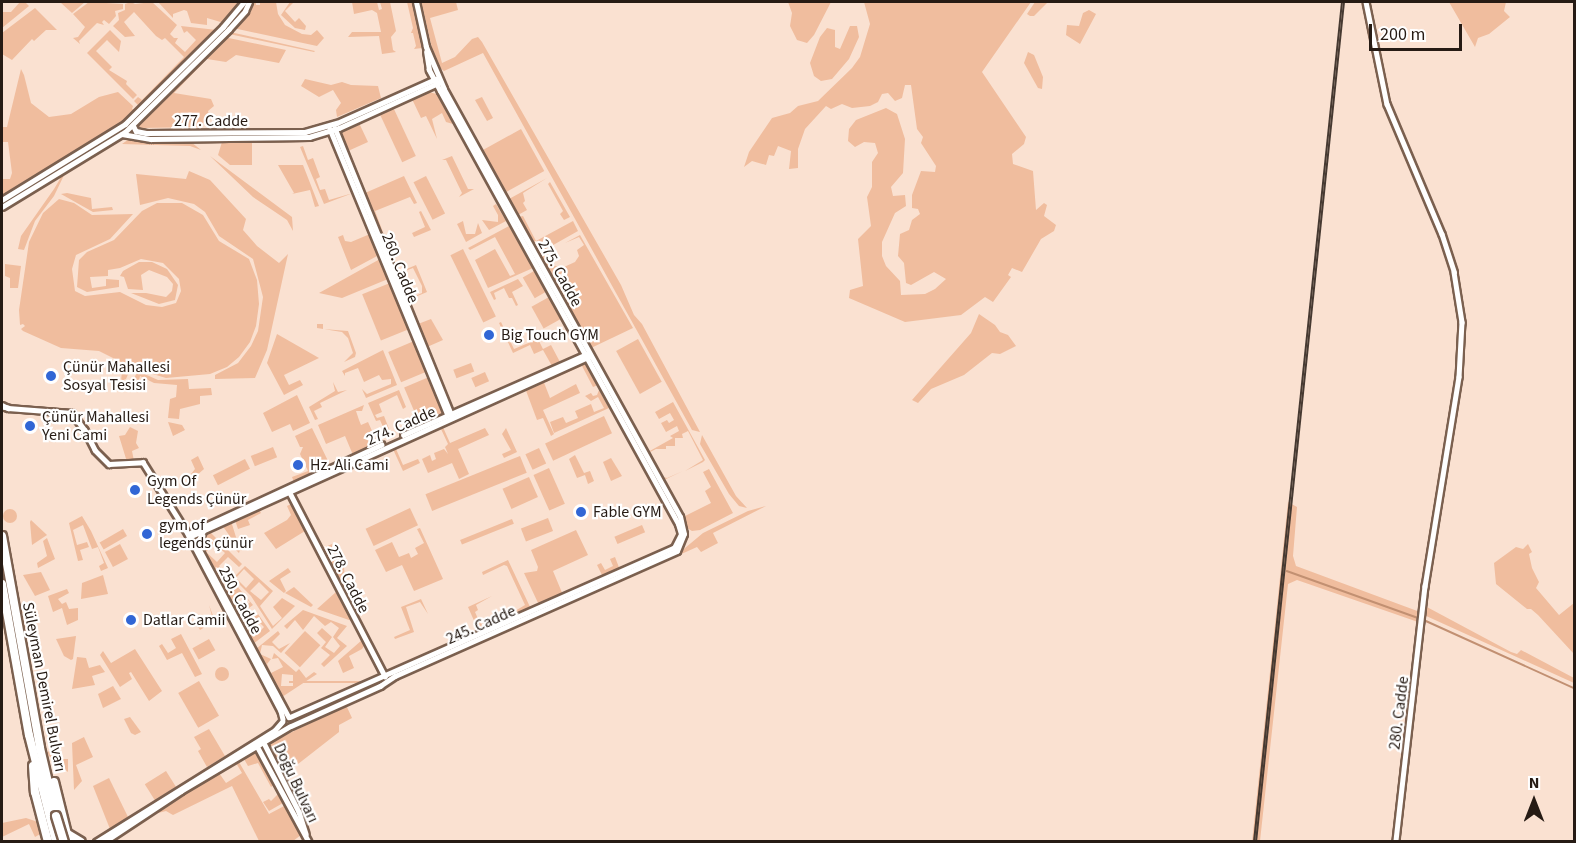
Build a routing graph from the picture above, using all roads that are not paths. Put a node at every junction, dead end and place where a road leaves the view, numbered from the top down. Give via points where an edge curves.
1 (244, 2) edge
2 (249, 2) edge
3 (416, 2) edge
4 (1366, 2) edge
5 (437, 81) junction
6 (133, 125) junction
7 (332, 128) junction
8 (122, 134) junction
9 (2, 200) edge
10 (2, 207) edge
11 (588, 355) junction
12 (2, 406) edge
13 (450, 416) junction
14 (288, 489) junction
15 (204, 530) junction
16 (190, 534) junction
17 (2, 536) edge
18 (197, 544) junction
19 (679, 546) joint
20 (2, 584) edge
21 (18, 674) junction
22 (386, 679) junction
23 (286, 719) junction
24 (21, 723) dead end
25 (290, 727) junction
26 (263, 740) junction
27 (256, 744) junction
28 (38, 755) junction
29 (66, 832) junction
30 (308, 840) edge
31 (50, 841) edge
32 (62, 842) edge
33 (69, 842) edge
34 (81, 842) edge
35 (96, 842) edge
36 (104, 842) edge
37 (1396, 842) edge

1 - 9 street via 130,119
2 - 6 street via 229,29
3 - 5 street, 275. Cadde
4 - 37 street, 280. Cadde via 1389,110 1442,234 1461,309 1459,377 1425,586
5 - 7 street, 277. Cadde
5 - 11 street, 275. Cadde
6 - 7 street, 277. Cadde via 136,131 146,133 300,133
6 - 8 street
7 - 8 street, 277. Cadde via 296,138 144,138
7 - 13 street, 260. Cadde
8 - 10 street
11 - 13 street, 274. Cadde
11 - 19 street, 275. Cadde via 682,529
12 - 16 street, 250. Cadde via 72,413 87,431 95,450 112,465 143,462
13 - 14 street, 274. Cadde
13 - 14 street, 274. Cadde
14 - 15 street, 274. Cadde
14 - 16 street, 274. Cadde
14 - 22 street, 278. Cadde
15 - 16 street, 274. Cadde
15 - 18 street
16 - 18 street, 250. Cadde
16 - 23 street, 250. Cadde
17 - 28 highway, Süleyman Demirel Bulvarı
18 - 23 street, 250. Cadde
19 - 22 street, 245. Cadde
20 - 21 highway, Süleyman Demirel Bulvarı
21 - 24 highway
21 - 28 highway, Süleyman Demirel Bulvarı
22 - 23 street, 245. Cadde
22 - 25 street, 245. Cadde
23 - 25 street via 284,726
23 - 25 street via 293,722
23 - 26 street, 245. Cadde
25 - 26 street, 245. Cadde
26 - 27 street, 245. Cadde
26 - 30 street, Doğu Bulvarı via 299,812
27 - 30 street, Doğu Bulvarı
27 - 35 street, 245. Cadde
27 - 36 street, 245. Cadde
28 - 29 highway via 52,776
28 - 31 highway, Süleyman Demirel Bulvarı
28 - 32 highway, Süleyman Demirel Bulvarı, bridge
29 - 32 highway
29 - 33 highway
29 - 34 highway

